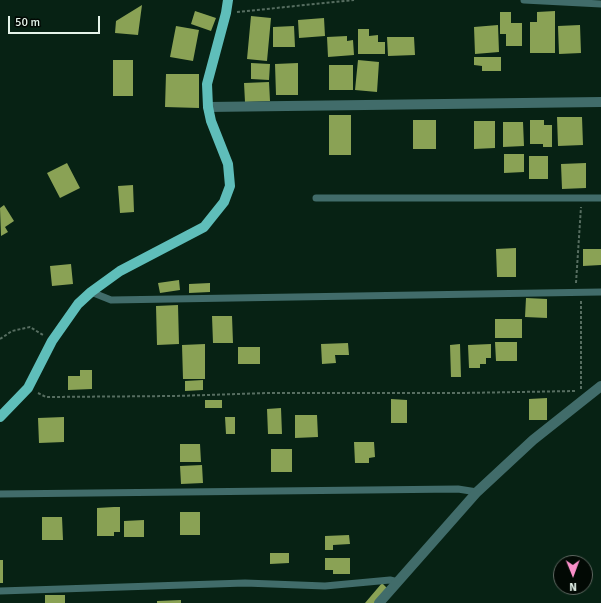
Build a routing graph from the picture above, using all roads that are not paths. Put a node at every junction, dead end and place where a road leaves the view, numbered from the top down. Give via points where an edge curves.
1 (228, 0) edge
2 (524, 0) edge
3 (601, 4) edge
4 (601, 102) edge
5 (208, 107) junction
6 (316, 198) dead end
7 (601, 198) edge
8 (91, 292) junction
9 (601, 292) edge
10 (601, 386) edge
11 (0, 417) edge
12 (477, 492) junction
13 (0, 494) edge
14 (398, 582) junction
15 (0, 591) edge
16 (379, 603) edge

1 - 5 main road via 208,84
2 - 3 lane
4 - 5 street
5 - 8 main road via 210,121 228,164 230,186 224,202 204,227 120,271
6 - 7 lane
8 - 9 lane via 111,300
8 - 11 main road via 78,304 52,341 28,388
10 - 12 street via 533,440
12 - 13 lane via 458,489
12 - 14 street
14 - 15 lane via 390,580 325,586 245,583
14 - 16 street

